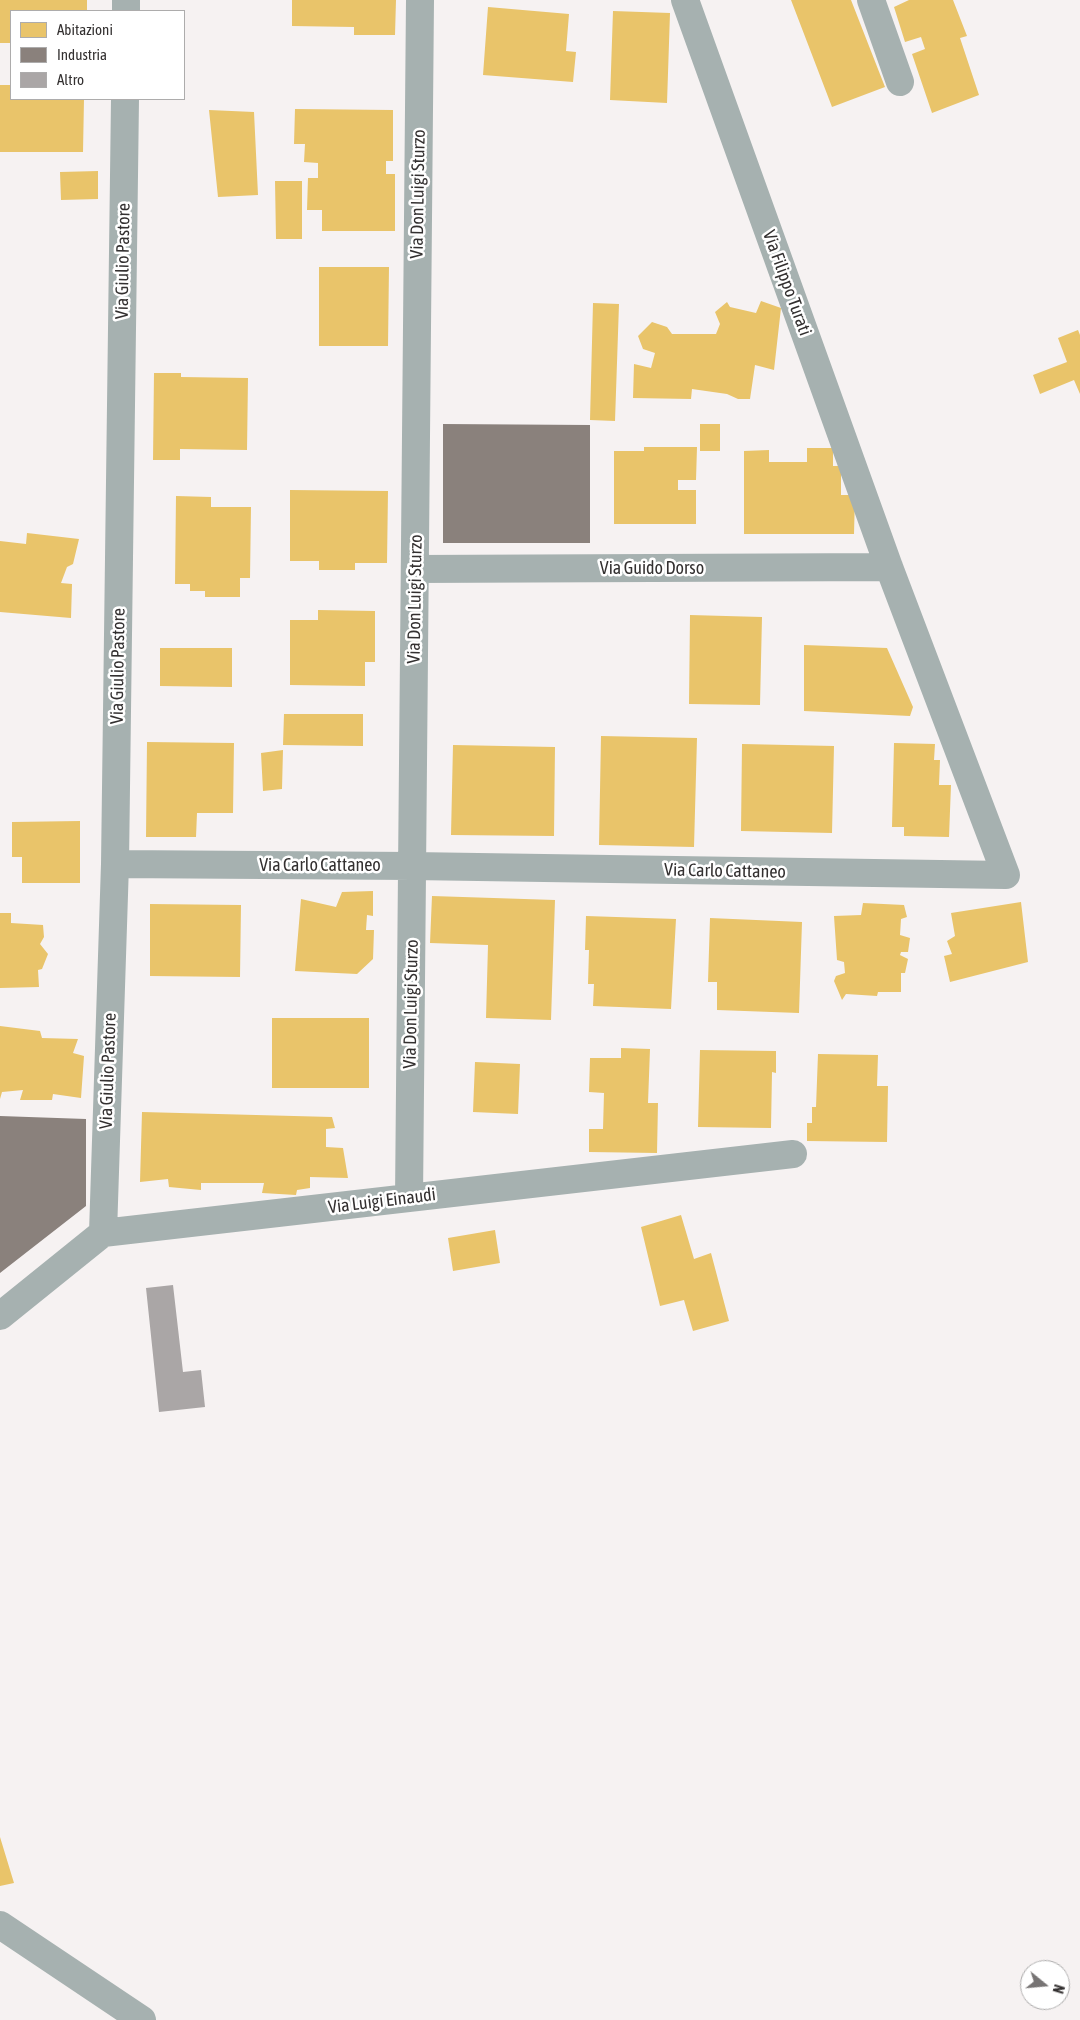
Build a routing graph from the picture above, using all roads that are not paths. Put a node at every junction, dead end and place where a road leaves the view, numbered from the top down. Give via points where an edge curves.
1 (420, 0) edge
2 (685, 0) edge
3 (872, 0) edge
4 (900, 82) dead end
5 (124, 100) edge
6 (889, 567) junction
7 (415, 569) junction
8 (115, 864) junction
9 (412, 866) junction
10 (793, 1154) dead end
11 (409, 1198) junction
12 (103, 1233) junction
13 (0, 1316) edge
14 (0, 1925) edge
15 (142, 2020) edge

1 - 7 street, Via Don Luigi Sturzo
2 - 6 street, Via Filippo Turati
3 - 4 street
5 - 8 street, Via Giulio Pastore
6 - 7 street, Via Guido Dorso
6 - 9 street, Via Carlo Cattaneo via 1006,875
7 - 9 street, Via Don Luigi Sturzo
8 - 9 street, Via Carlo Cattaneo
8 - 12 street, Via Giulio Pastore
9 - 11 street, Via Don Luigi Sturzo
10 - 11 street, Via Luigi Einaudi
11 - 12 street, Via Luigi Einaudi
12 - 13 street
14 - 15 street

